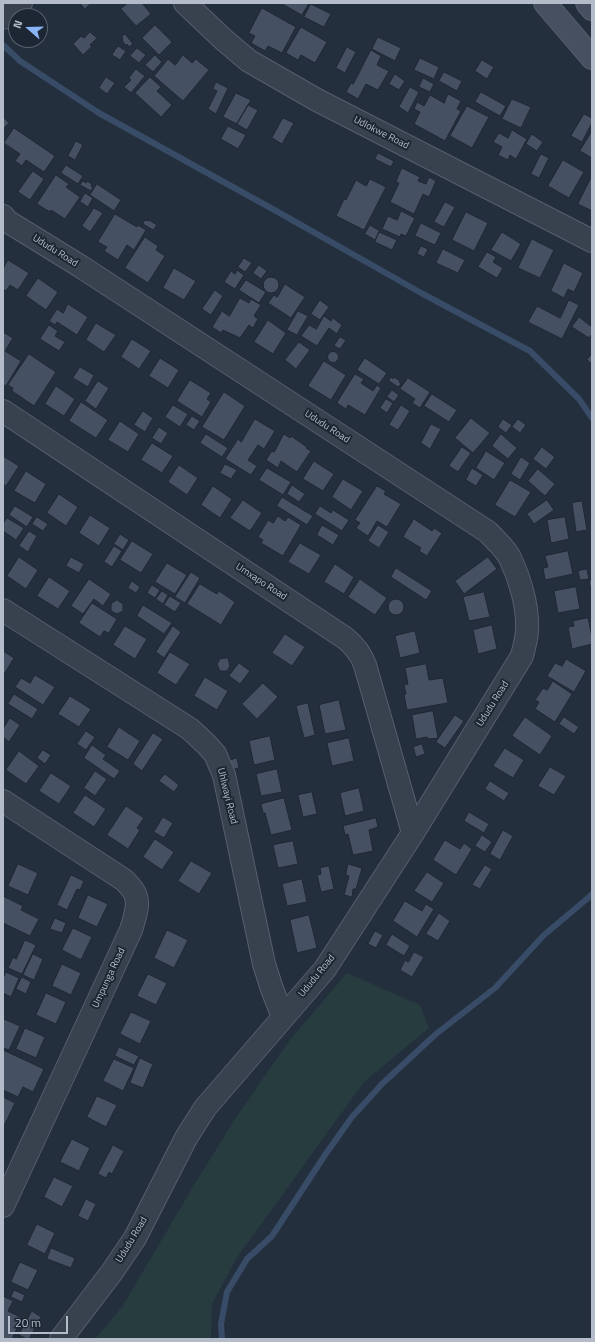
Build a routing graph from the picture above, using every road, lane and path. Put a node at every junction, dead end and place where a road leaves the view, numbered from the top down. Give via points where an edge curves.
1 (185, 3) edge
2 (545, 3) edge
3 (587, 3) edge
4 (592, 8) edge
5 (592, 58) edge
6 (4, 221) edge
7 (592, 241) edge
8 (3, 412) edge
9 (3, 610) edge
10 (5, 807) edge
11 (413, 833) junction
12 (283, 1017) junction
13 (3, 1206) edge
14 (60, 1339) edge

1 - 7 street, Udlokwe Road via 250,61 317,100
2 - 5 main road
3 - 4 main road
6 - 11 street, Ududu Road via 87,271 488,532 509,557 518,580 526,616 526,641 522,656
8 - 11 street, Umxapo Road via 354,645 365,665
9 - 12 street, Uhlwayi Road via 190,730 215,754 224,775 264,964
10 - 13 street, Umpunga Road via 124,880 135,894 137,909 131,930
11 - 12 street, Ududu Road via 325,968
12 - 14 street, Ududu Road via 205,1108 186,1138 136,1238

